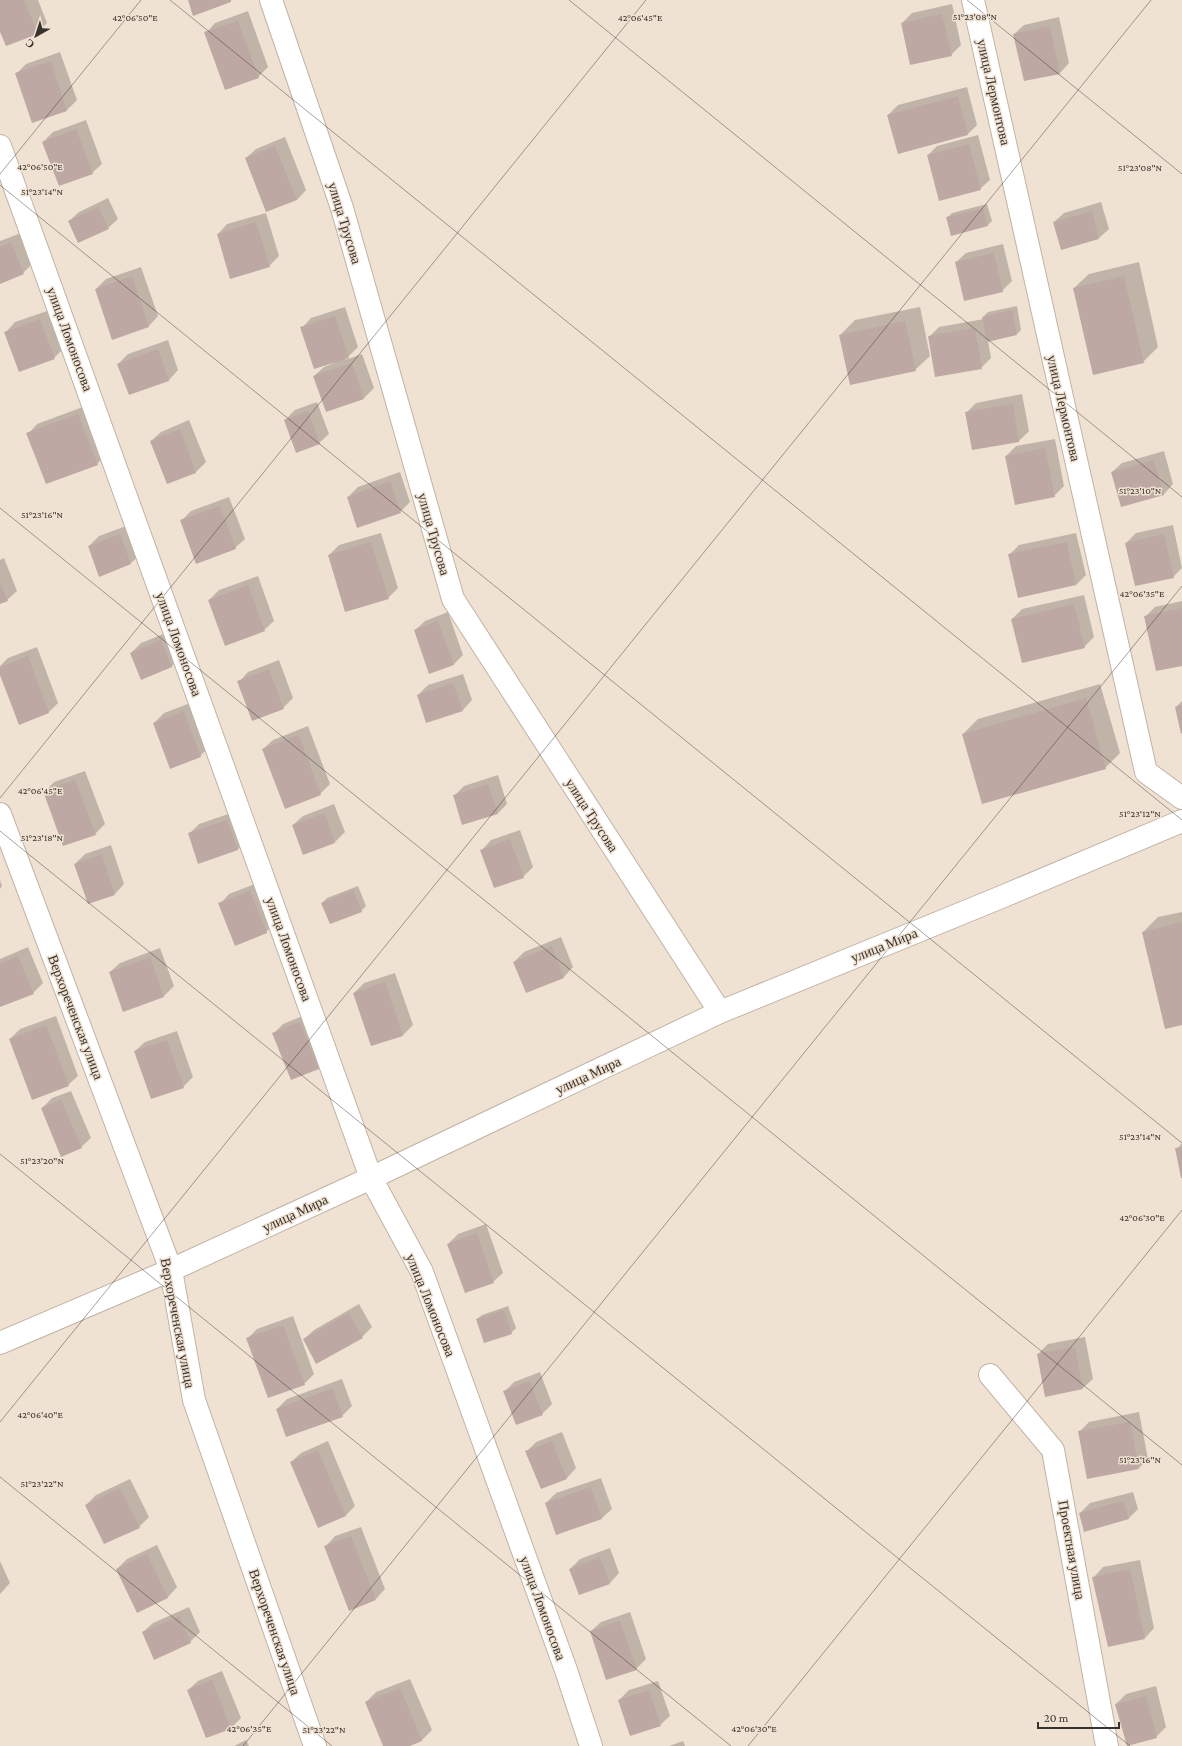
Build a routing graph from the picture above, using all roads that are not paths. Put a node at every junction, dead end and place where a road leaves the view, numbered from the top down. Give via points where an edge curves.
1 (271, 0) edge
2 (973, 0) edge
3 (0, 146) edge
4 (1182, 798) edge
5 (0, 814) edge
6 (1182, 821) edge
7 (720, 1012) junction
8 (371, 1178) junction
9 (171, 1270) junction
10 (0, 1344) edge
11 (990, 1375) dead end
12 (315, 1746) edge
13 (591, 1746) edge
14 (1107, 1746) edge

1 - 7 street, улица Трусова via 342,208 453,599
2 - 4 street, улица Лермонтова via 1146,772
3 - 8 street, улица Ломоносова
5 - 9 street, Верхореченская улица
6 - 7 street, улица Мира
7 - 8 street, улица Мира
8 - 9 street, улица Мира
8 - 13 street, улица Ломоносова via 422,1272
9 - 10 street, улица Мира
9 - 12 street, Верхореченская улица via 194,1400
11 - 14 street, Проектная улица via 1053,1450

